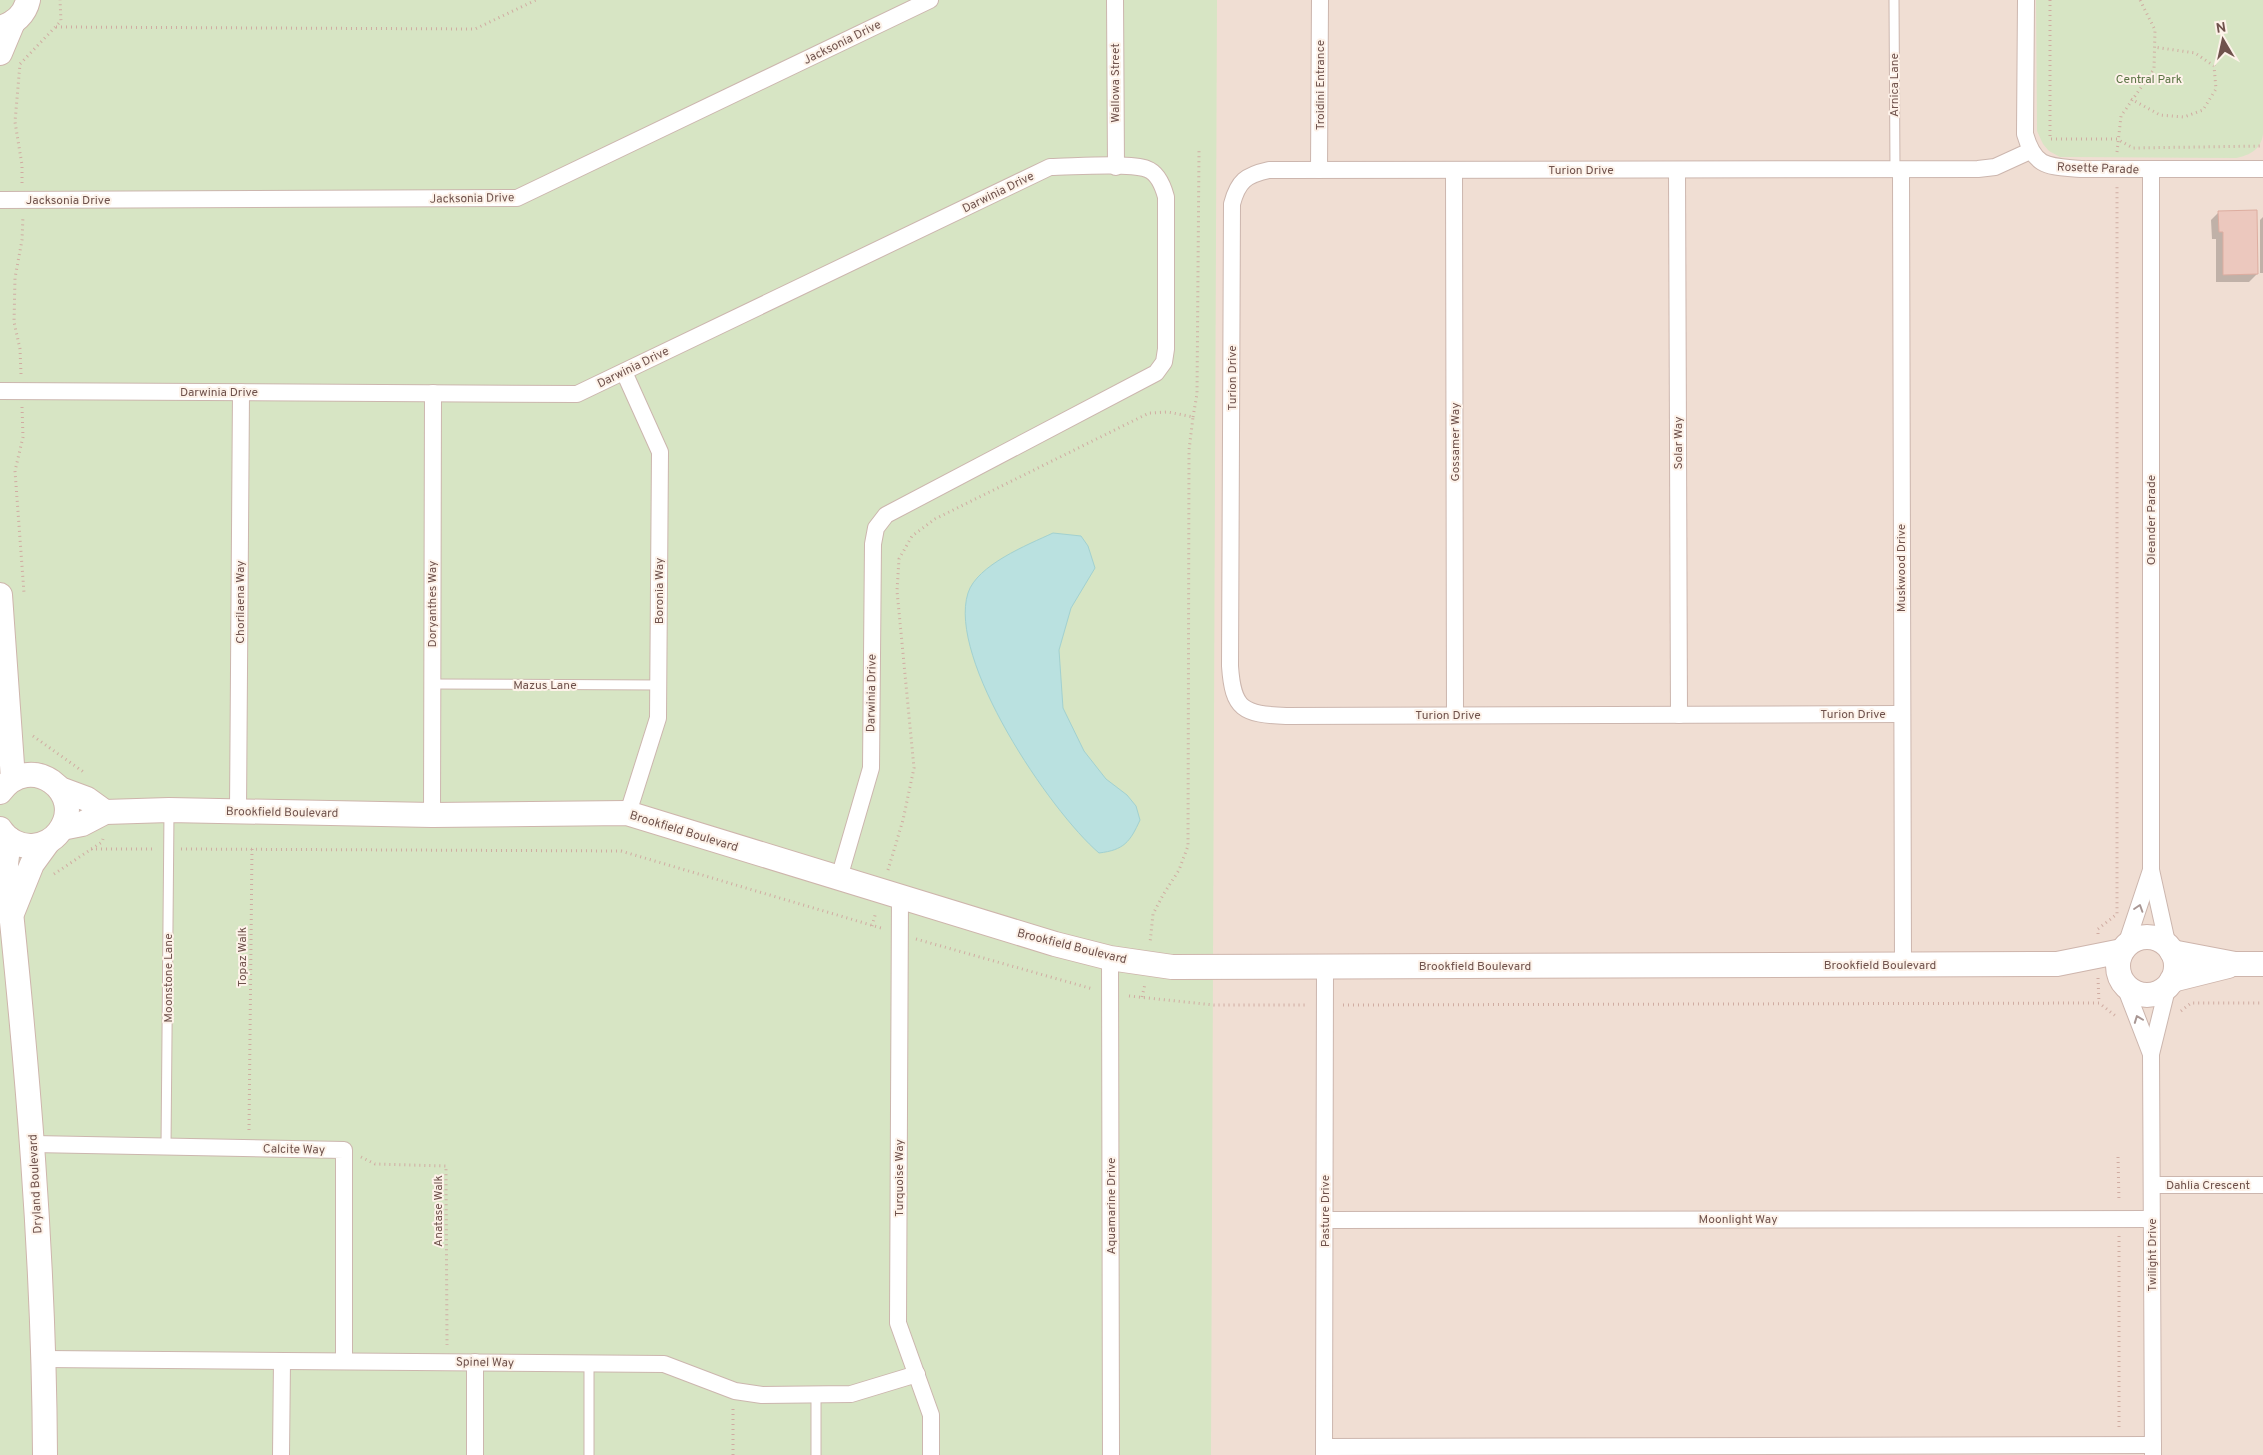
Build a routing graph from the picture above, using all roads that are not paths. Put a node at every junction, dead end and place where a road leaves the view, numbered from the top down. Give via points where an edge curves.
1 (28, 0) edge
2 (930, 0) edge
3 (1115, 0) edge
4 (1320, 0) edge
5 (1894, 0) edge
6 (2026, 0) edge
7 (6, 25) edge
8 (0, 53) edge
9 (2030, 151) junction
10 (1116, 167) junction
11 (1898, 169) junction
12 (2263, 169) edge
13 (1319, 170) junction
14 (1454, 170) junction
15 (1677, 170) junction
16 (2150, 170) junction
17 (0, 200) edge
18 (624, 372) junction
19 (0, 391) edge
20 (241, 392) junction
21 (433, 393) junction
22 (0, 595) edge
23 (432, 684) junction
24 (658, 686) junction
25 (1901, 714) junction
26 (1455, 715) junction
27 (1679, 715) junction
28 (7, 785) edge
29 (60, 789) junction
30 (169, 810) junction
31 (238, 811) junction
32 (105, 812) junction
33 (628, 813) junction
34 (432, 815) junction
35 (4, 834) edge
36 (55, 835) junction
37 (2151, 870) junction
38 (840, 878) junction
39 (891, 893) junction
40 (12, 915) junction
41 (2124, 948) junction
42 (2170, 949) junction
43 (1110, 958) junction
44 (2057, 964) junction
45 (2235, 964) junction
46 (2263, 964) edge
47 (1903, 966) junction
48 (1325, 967) junction
49 (2122, 980) junction
50 (2170, 983) junction
51 (2151, 1054) junction
52 (33, 1144) junction
53 (166, 1147) junction
54 (2152, 1184) junction
55 (2263, 1185) edge
56 (2151, 1219) junction
57 (1325, 1220) junction
58 (44, 1359) junction
59 (344, 1360) junction
60 (282, 1361) junction
61 (475, 1362) junction
62 (589, 1363) junction
63 (917, 1374) junction
64 (816, 1394) junction
65 (2153, 1450) edge
66 (1324, 1451) edge
67 (45, 1455) edge
68 (281, 1455) edge
69 (474, 1455) edge
70 (589, 1455) edge
71 (816, 1455) edge
72 (931, 1455) edge
73 (1111, 1455) edge

1 - 7 street via 23,13
2 - 17 street, Jacksonia Drive via 517,198
3 - 10 street, Wallowa Street
4 - 13 street, Troidini Entrance
5 - 11 lane, Arnica Lane
6 - 9 street via 2025,134
7 - 8 street
9 - 11 street, Turion Drive via 1995,167
9 - 16 street, Rosette Parade via 2051,166
10 - 18 street, Darwinia Drive via 1050,168
10 - 38 street, Darwinia Drive via 1148,169 1158,178 1166,197 1164,362 1156,373 886,515 876,528 873,544 870,768
11 - 15 street, Turion Drive
11 - 25 street, Muskwood Drive
12 - 16 street, Rosette Parade
13 - 14 street, Turion Drive
13 - 26 street, Turion Drive via 1257,173 1245,178 1236,189 1232,204 1232,686 1236,699 1246,709 1260,715
14 - 15 street, Turion Drive
14 - 26 street, Gossamer Way
15 - 27 street, Solar Way
16 - 37 street, Oleander Parade
18 - 21 street, Darwinia Drive via 577,394
18 - 24 street, Boronia Way via 660,452
19 - 20 street, Darwinia Drive
20 - 21 street, Darwinia Drive
20 - 31 street, Chorilaena Way
21 - 23 street, Doryanthes Way
22 - 28 street
23 - 24 lane, Mazus Lane
23 - 34 street, Doryanthes Way
24 - 33 street, Boronia Way via 658,718
25 - 27 street, Turion Drive
25 - 47 street, Muskwood Drive
26 - 27 street, Turion Drive
28 - 29 street via 33,774 44,776
29 - 32 street via 87,799
29 - 36 street via 67,808
30 - 31 street, Brookfield Boulevard
30 - 32 street, Brookfield Boulevard
30 - 53 lane, Moonstone Lane
31 - 34 street, Brookfield Boulevard
32 - 36 street, Brookfield Boulevard
33 - 34 street, Brookfield Boulevard
33 - 38 street, Brookfield Boulevard
35 - 36 street, Brookfield Boulevard via 28,846
35 - 40 street, Dryland Boulevard
36 - 40 street, Dryland Boulevard via 32,864
41 -> 37 street, Oleander Parade
37 - 42 street, Oleander Parade
38 - 39 street, Brookfield Boulevard
39 - 43 street, Brookfield Boulevard
39 - 63 street, Turquoise Way via 900,934 898,1323
40 - 52 street, Dryland Boulevard
41 - 42 street via 2148,937
41 - 44 street, Brookfield Boulevard
41 - 49 street via 2118,968
42 - 45 street
42 - 50 street via 2175,961
43 - 48 street, Brookfield Boulevard via 1172,967
43 - 73 street, Aquamarine Drive
44 - 47 street, Brookfield Boulevard
44 - 49 street, Brookfield Boulevard
45 - 46 street
45 - 50 street
47 - 48 street, Brookfield Boulevard
48 - 57 street, Pasture Drive
49 - 50 street via 2132,990 2147,995 2161,991
51 -> 49 street, Twilight Drive
50 - 51 street, Twilight Drive
51 - 54 street, Twilight Drive
52 - 53 street, Calcite Way
52 - 58 street, Dryland Boulevard
53 - 59 street, Calcite Way via 344,1150
54 - 55 street, Dahlia Crescent
54 - 56 street, Twilight Drive
56 - 57 street, Moonlight Way
56 - 65 street, Twilight Drive
57 - 66 street, Pasture Drive
58 - 60 street, Spinel Way
58 - 67 street, Dryland Boulevard
59 - 60 street, Spinel Way
59 - 61 street, Spinel Way
60 - 68 street
61 - 62 street, Spinel Way
61 - 69 street
62 - 64 street, Spinel Way via 664,1364 734,1391 762,1395
62 - 70 lane
63 - 64 street, Spinel Way via 851,1394
63 - 72 street, Turquoise Way via 931,1415
64 - 71 lane
65 - 66 street via 2119,1446

